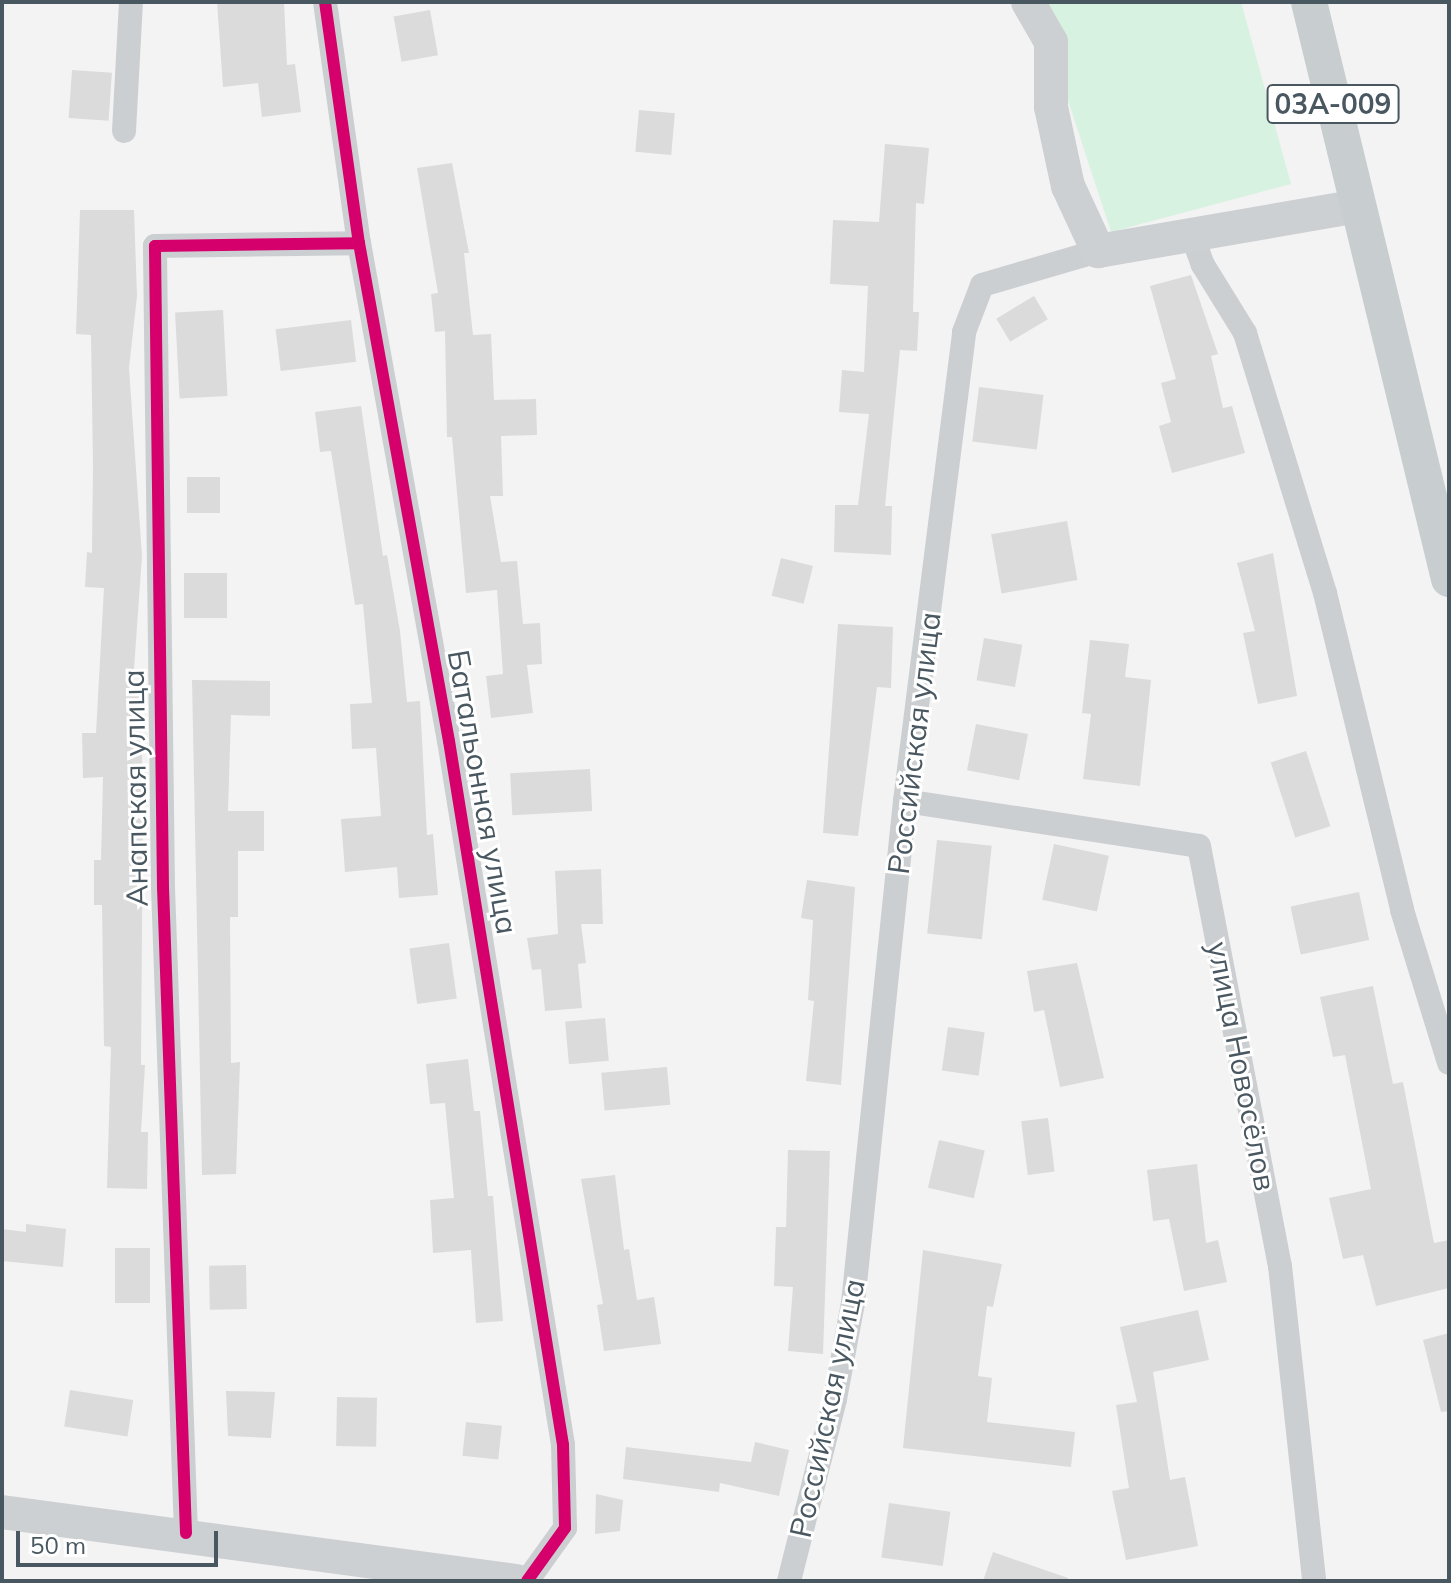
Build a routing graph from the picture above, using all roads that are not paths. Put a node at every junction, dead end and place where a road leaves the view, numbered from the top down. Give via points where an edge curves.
1 (131, 2) edge
2 (325, 2) edge
3 (1028, 2) edge
4 (1309, 2) edge
5 (124, 131) dead end
6 (1358, 206) junction
7 (1192, 235) junction
8 (359, 243) junction
9 (1098, 251) junction
10 (1449, 579) edge
11 (905, 801) junction
12 (1449, 1063) edge
13 (2, 1512) edge
14 (186, 1533) junction
15 (516, 1581) edge
16 (527, 1581) edge
17 (789, 1581) edge
18 (1314, 1581) edge

1 - 5 street
2 - 8 street, Батальонная улица
3 - 9 main road via 1051,42 1051,107 1068,186
4 - 6 main road, 03А-009
6 - 7 main road, Российская улица
6 - 10 main road, 03А-009
7 - 9 main road, Российская улица
7 - 12 street via 1203,265 1245,333 1325,593 1402,910
8 - 14 street, Анапская улица via 155,246 163,871
8 - 16 street, Батальонная улица via 452,757 563,1445 565,1528
9 - 11 street, Российская улица via 982,285 964,332
11 - 17 street, Российская улица via 853,1303
11 - 18 street, улица Новосёлов via 1199,846 1280,1266
13 - 14 main road
14 - 15 main road

